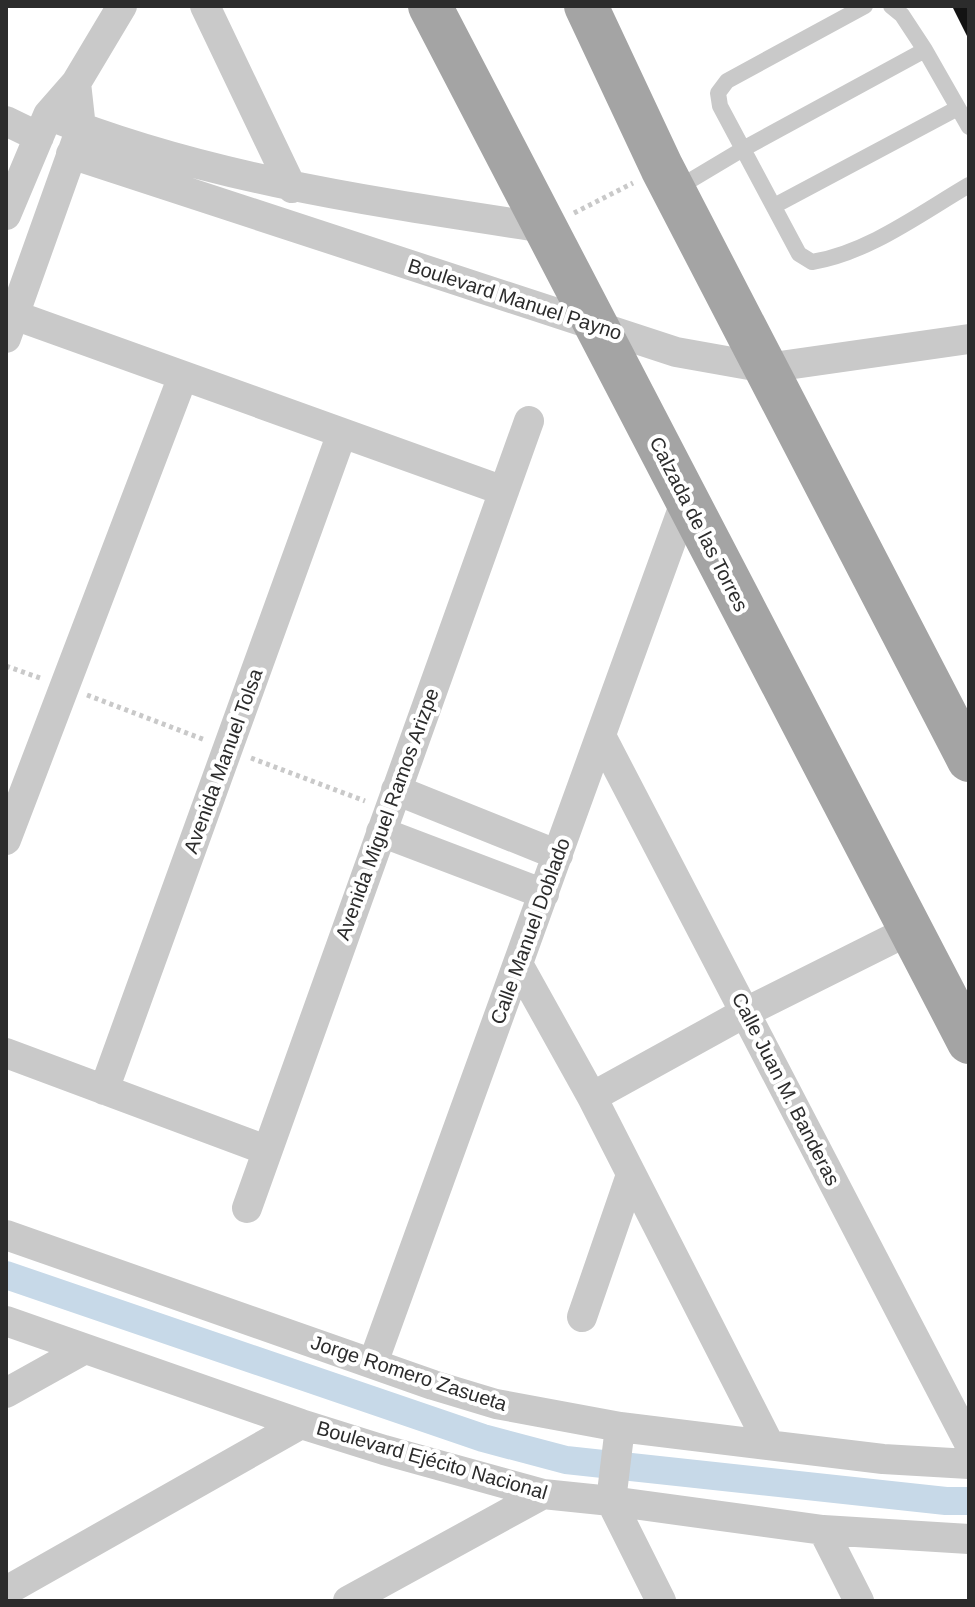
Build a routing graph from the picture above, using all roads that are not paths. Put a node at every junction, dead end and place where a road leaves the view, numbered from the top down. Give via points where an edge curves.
1 (122, 6) edge
2 (205, 6) edge
3 (430, 6) edge
4 (586, 6) edge
5 (865, 6) edge
6 (891, 6) edge
7 (925, 50) junction
8 (76, 83) junction
9 (958, 108) junction
10 (6, 121) edge
11 (44, 126) junction
12 (969, 127) edge
13 (76, 141) junction
14 (743, 149) junction
15 (668, 179) junction
16 (969, 185) edge
17 (292, 188) junction
18 (774, 206) junction
19 (6, 215) edge
20 (545, 228) junction
21 (9, 318) edge
22 (598, 326) junction
23 (969, 339) edge
24 (766, 368) junction
25 (183, 376) junction
26 (529, 421) dead end
27 (342, 433) junction
28 (504, 491) junction
29 (686, 500) junction
30 (601, 736) junction
31 (969, 760) edge
32 (388, 811) junction
33 (6, 840) edge
34 (558, 855) junction
35 (544, 894) junction
36 (910, 930) junction
37 (518, 964) junction
38 (746, 1012) junction
39 (969, 1042) edge
40 (6, 1053) edge
41 (104, 1090) junction
42 (592, 1097) junction
43 (266, 1150) junction
44 (631, 1175) junction
45 (247, 1208) dead end
46 (6, 1235) edge
47 (582, 1317) dead end
48 (6, 1321) edge
49 (85, 1349) junction
50 (373, 1363) junction
51 (6, 1393) edge
52 (301, 1424) junction
53 (620, 1436) junction
54 (969, 1443) edge
55 (769, 1444) junction
56 (969, 1464) edge
57 (543, 1494) junction
58 (612, 1495) junction
59 (823, 1530) junction
60 (969, 1539) edge
61 (6, 1591) edge
62 (348, 1601) edge
63 (661, 1601) edge
64 (859, 1601) edge

1 - 8 street
2 - 17 street
3 - 20 main road, Calzada de las Torres
4 - 15 main road
5 - 14 lane via 721,86 720,106
6 - 7 lane
7 - 9 lane
7 - 14 lane
8 - 11 street
8 - 13 street
9 - 12 lane
9 - 18 lane
10 - 11 street, Boulevard Manuel Payno
11 - 13 street, Boulevard Manuel Payno
11 - 19 street
13 - 17 street, Boulevard Manuel Payno
13 - 21 street
13 - 22 street, Boulevard Manuel Payno
14 - 15 lane
14 - 18 lane
15 - 24 main road
16 - 18 lane via 888,233 812,262 799,254
17 - 20 street, Boulevard Manuel Payno
20 - 22 main road, Calzada de las Torres
21 - 25 street
22 - 24 street, Boulevard Manuel Payno via 676,352
22 - 29 main road, Calzada de las Torres
23 - 24 street, Boulevard Manuel Payno
24 - 31 main road
25 - 27 street
25 - 33 street
26 - 28 street, Avenida Miguel Ramos Arizpe
27 - 28 street
27 - 41 street, Avenida Manuel Tolsa
28 - 32 street, Avenida Miguel Ramos Arizpe
29 - 30 street, Calle Manuel Doblado
29 - 36 main road, Calzada de las Torres
30 - 34 street, Calle Manuel Doblado
30 - 38 street, Calle Juan M. Banderas
32 - 34 street
32 - 35 street
32 - 43 street, Avenida Miguel Ramos Arizpe
34 - 35 street, Calle Manuel Doblado
35 - 37 street, Calle Manuel Doblado
36 - 38 street
36 - 39 main road, Calzada de las Torres
37 - 42 street
37 - 50 street, Calle Manuel Doblado
38 - 42 street
38 - 54 street, Calle Juan M. Banderas
40 - 41 street
41 - 43 street
42 - 44 street
43 - 45 street, Avenida Miguel Ramos Arizpe
44 - 47 street
44 - 55 street
46 - 50 street, Jorge Romero Zasueta
48 - 49 street, Boulevard Ejécito Nacional
49 - 51 street
49 - 52 street, Boulevard Ejécito Nacional
50 - 53 street, Jorge Romero Zasueta via 496,1404
52 - 57 street, Boulevard Ejécito Nacional
52 - 61 street
53 - 55 street, Jorge Romero Zasueta
53 - 58 street
55 - 56 street, Jorge Romero Zasueta
57 - 58 street, Boulevard Ejécito Nacional
57 - 62 street
58 - 59 street, Boulevard Ejécito Nacional
58 - 63 street
59 - 60 street, Boulevard Ejécito Nacional
59 - 64 street

